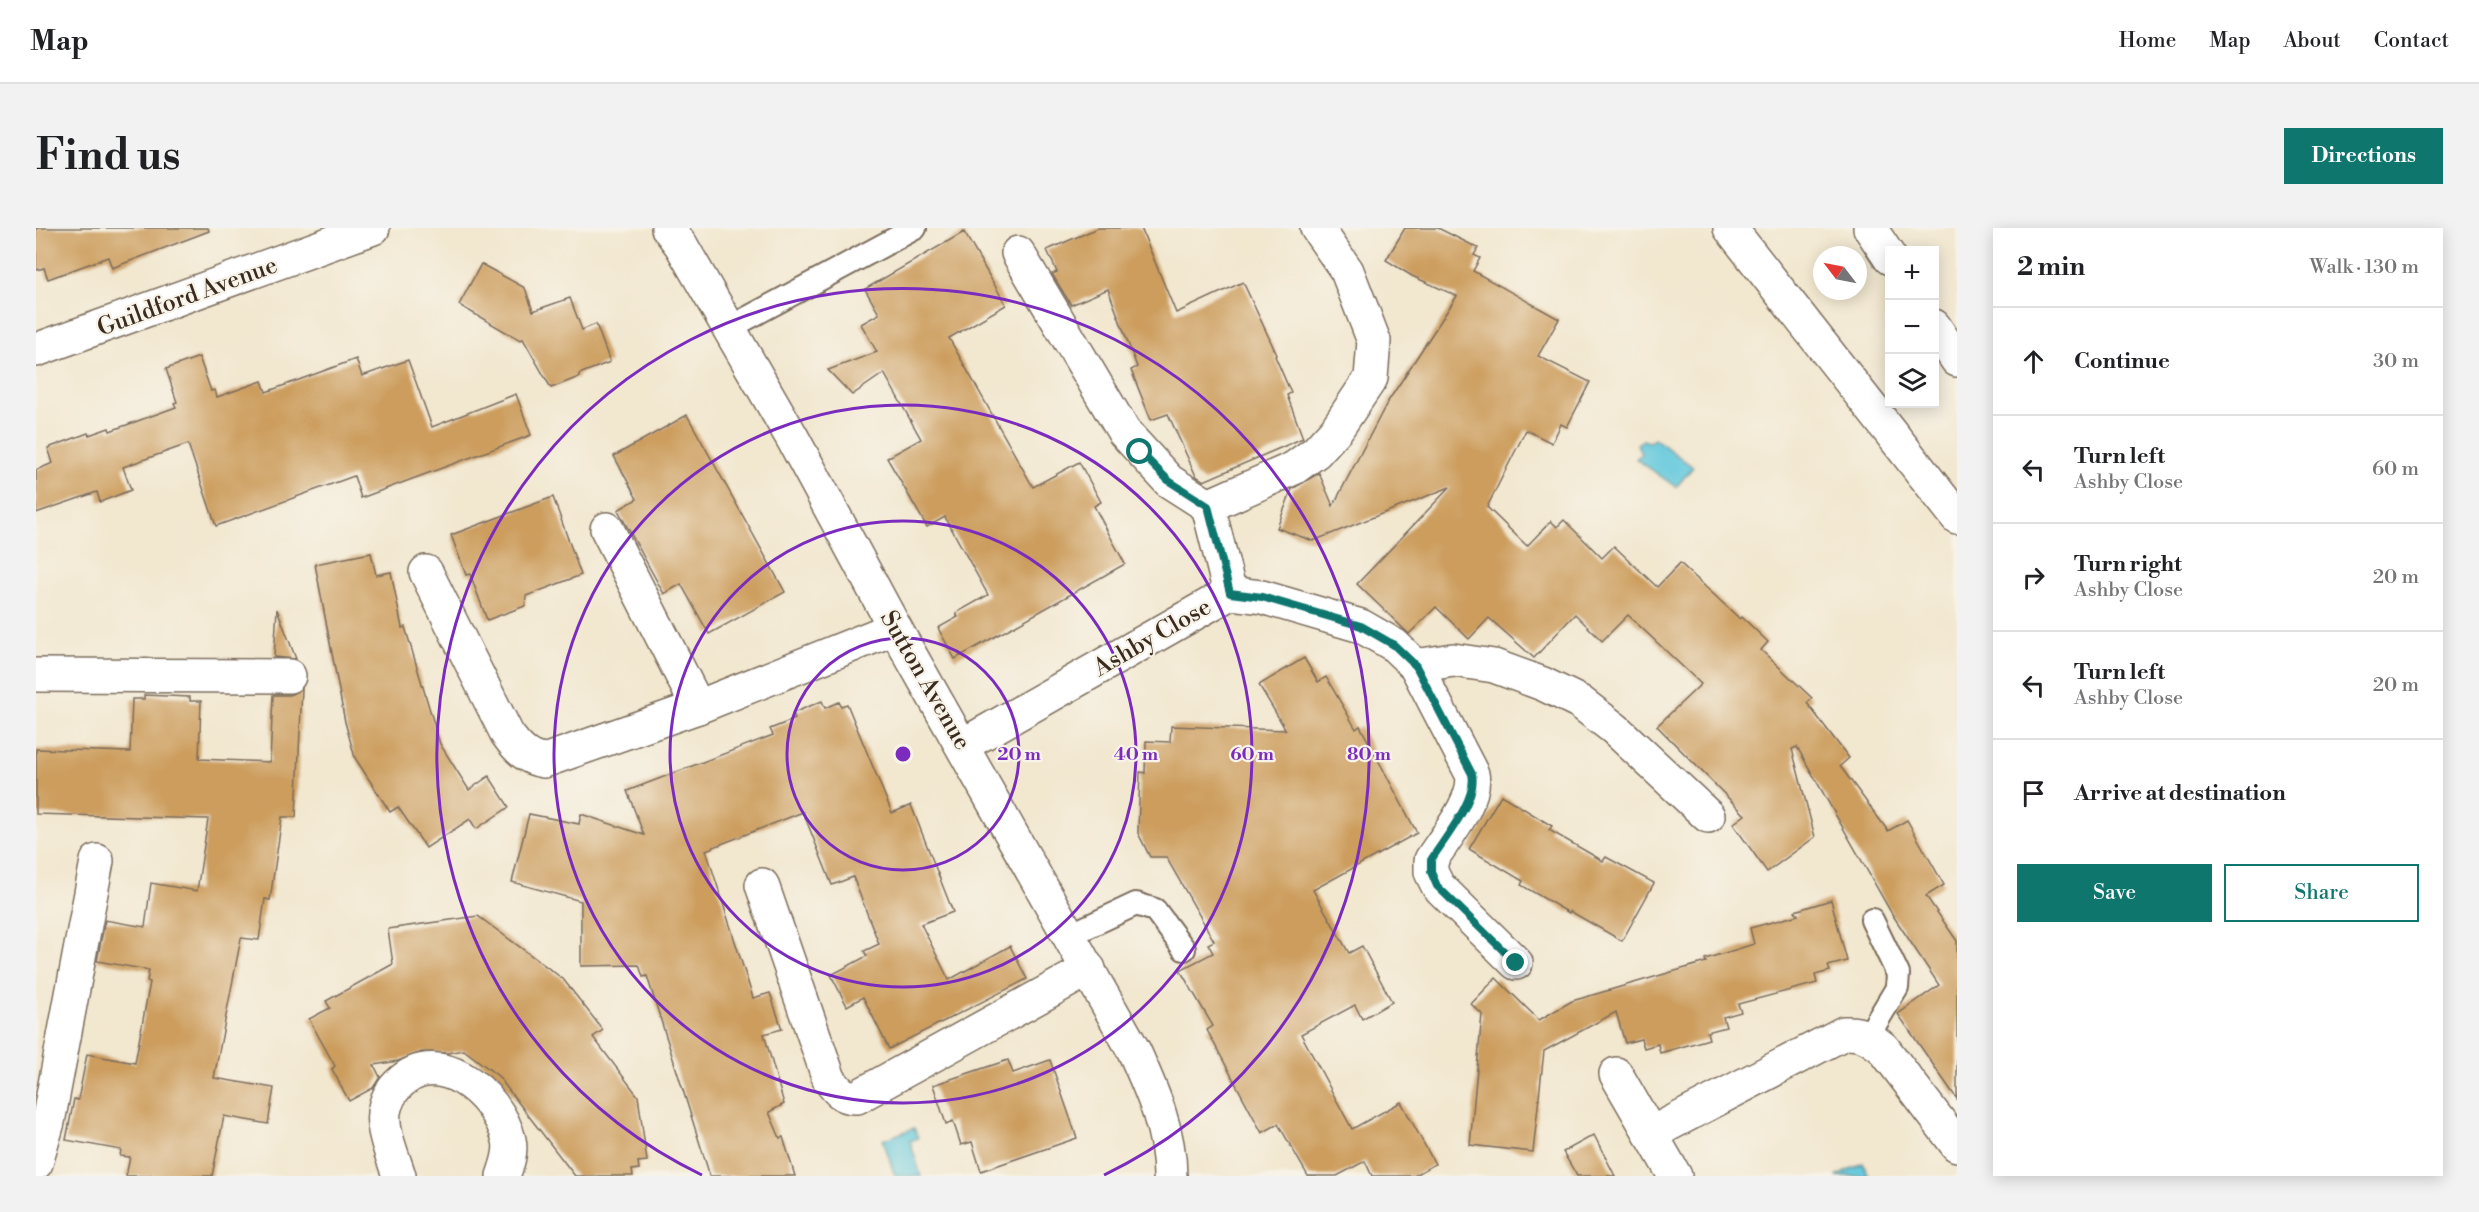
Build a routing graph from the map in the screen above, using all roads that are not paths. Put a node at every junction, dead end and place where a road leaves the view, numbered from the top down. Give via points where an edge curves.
1 (373, 228) edge
2 (668, 228) edge
3 (915, 228) edge
4 (1317, 228) edge
5 (1730, 228) edge
6 (1760, 228) edge
7 (1870, 228) edge
8 (1885, 250) edge
9 (1018, 253) dead end
10 (729, 328) junction
11 (1939, 332) edge
12 (36, 350) edge
13 (1957, 360) edge
14 (1208, 506) junction
15 (1957, 516) edge
16 (607, 529) dead end
17 (426, 572) dead end
18 (1230, 593) junction
19 (895, 628) junction
20 (1416, 666) junction
21 (36, 675) edge
22 (289, 676) dead end
23 (698, 707) junction
24 (963, 745) junction
25 (1708, 816) dead end
26 (97, 861) dead end
27 (762, 885) dead end
28 (1872, 920) dead end
29 (1070, 935) junction
30 (1184, 948) dead end
31 (1516, 963) dead end
32 (1089, 969) junction
33 (1868, 1036) junction
34 (1616, 1074) dead end
35 (1650, 1134) junction
36 (1957, 1145) edge
37 (36, 1163) edge
38 (399, 1176) edge
39 (503, 1176) edge
40 (1170, 1176) edge
41 (1675, 1176) edge

1 - 12 main road, Guildford Avenue
2 - 10 main road, Sutton Avenue
3 - 10 lane
4 - 14 main road via 1347,271 1374,341 1371,378 1316,452 1294,468
5 - 15 main road
6 - 15 main road
7 - 8 main road
9 - 14 main road via 1124,432 1169,481
10 - 19 main road, Sutton Avenue via 794,439
11 - 13 main road
14 - 18 main road
16 - 23 main road
17 - 23 main road via 507,734 530,758 544,761
18 - 20 main road, Ashby Close via 1262,597 1361,626 1394,645
18 - 24 main road, Ashby Close
19 - 23 main road
19 - 24 main road, Sutton Avenue
20 - 25 main road via 1453,660 1494,666 1580,702 1615,729
20 - 31 main road, Ashby Close via 1474,783 1471,796 1431,860 1431,872 1437,886
21 - 22 main road
24 - 29 main road, Sutton Avenue
26 - 37 main road via 48,1122
27 - 32 main road via 829,1078 848,1098 857,1097
28 - 33 lane via 1898,980
29 - 30 lane via 1136,904 1155,910
29 - 32 main road, Sutton Avenue
32 - 40 main road, Sutton Avenue via 1155,1098 1170,1154
33 - 35 main road via 1844,1033
33 - 36 main road via 1884,1048
34 - 35 main road
35 - 41 main road
38 - 39 main road via 384,1123 385,1106 400,1082 425,1069 455,1074 491,1104 509,1141 510,1154

